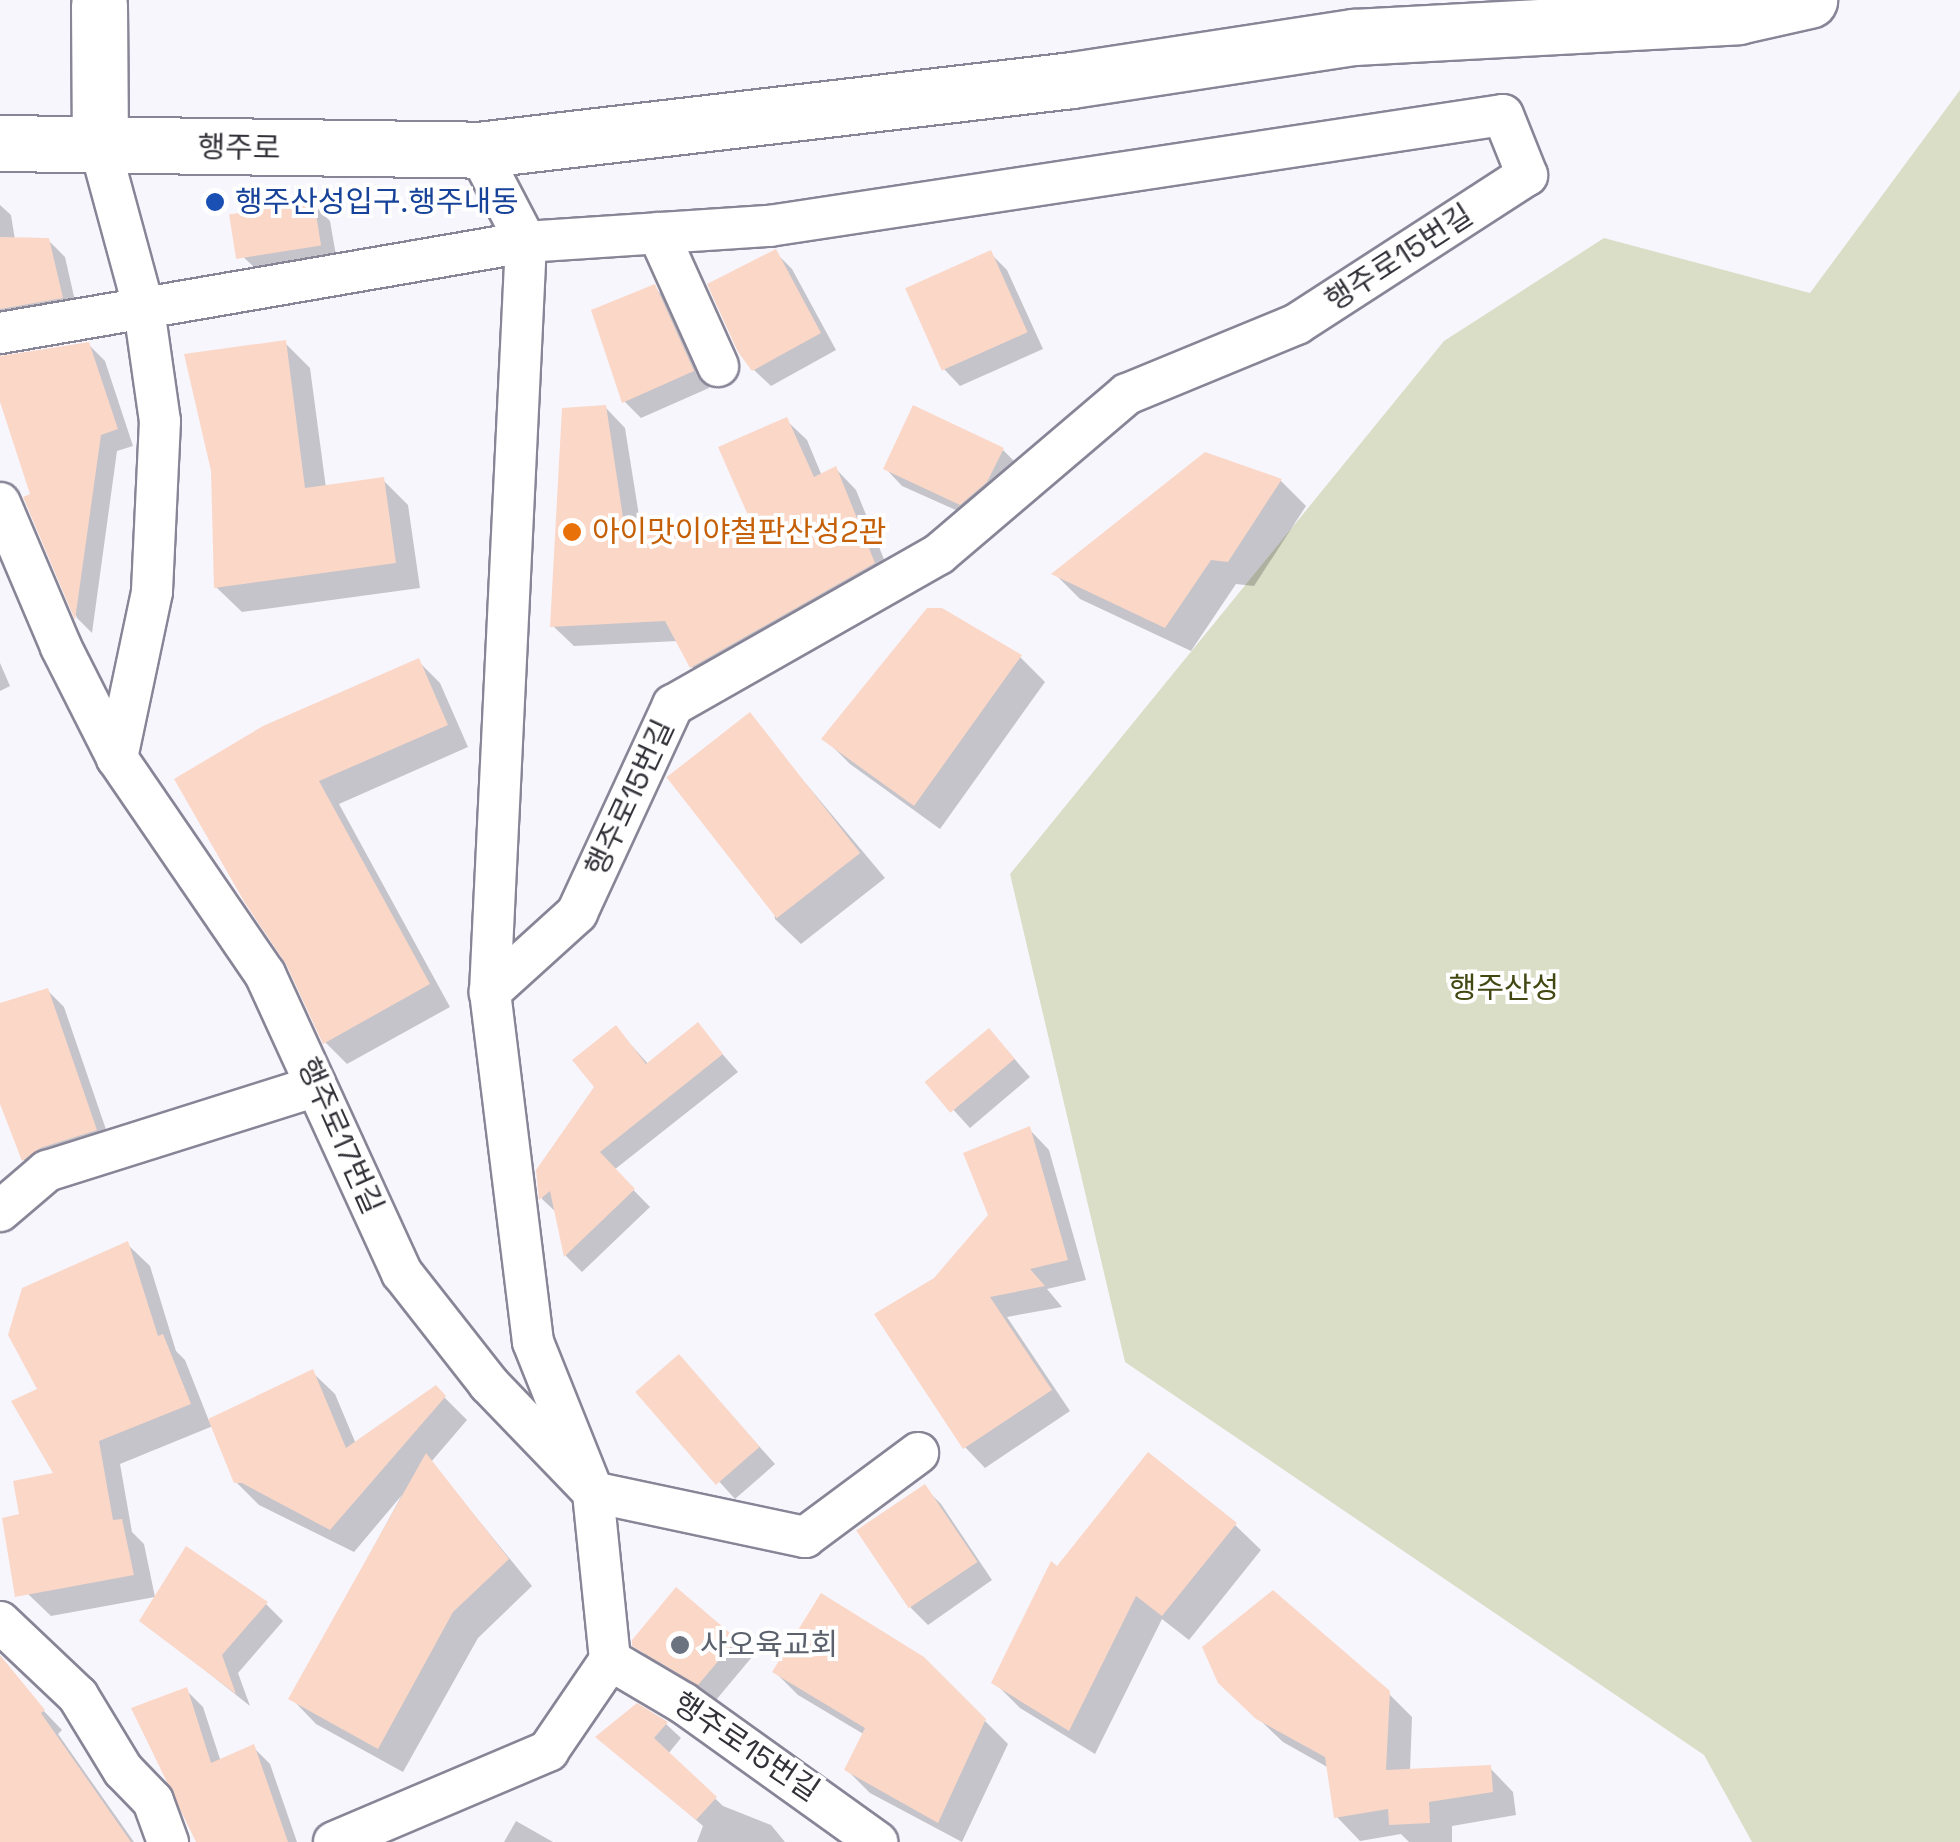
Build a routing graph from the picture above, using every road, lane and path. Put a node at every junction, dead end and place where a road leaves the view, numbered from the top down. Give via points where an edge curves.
1 (1809, 0) edge
2 (99, 5) dead end
3 (0, 143) edge
4 (100, 146) junction
5 (478, 150) junction
6 (658, 234) junction
7 (526, 242) junction
8 (144, 309) junction
9 (0, 333) edge
10 (718, 366) dead end
11 (0, 503) edge
12 (117, 758) junction
13 (490, 992) junction
14 (316, 1086) junction
15 (0, 1211) edge
16 (918, 1453) dead end
17 (592, 1492) junction
18 (0, 1622) edge
19 (610, 1660) junction
20 (168, 1842) edge
21 (334, 1842) edge
22 (877, 1842) edge

1 - 5 main road, 행주로 via 1738,16 1354,37 1072,80
2 - 4 main road
3 - 4 main road, 행주로
4 - 5 main road, 행주로
4 - 8 street
5 - 7 street
6 - 7 street, 행주로15번길
6 - 10 street
6 - 13 street, 행주로15번길 via 968,198 1503,115 1527,175 1297,324 1127,394 940,554 674,705 578,913
7 - 8 street, 행주로15번길
7 - 13 street
8 - 9 street
8 - 12 street via 160,422 152,592
11 - 12 street, 행주로17번길
12 - 14 street, 행주로17번길 via 265,974
13 - 17 street via 533,1342
14 - 15 street via 47,1171
14 - 17 street, 행주로17번길 via 402,1273 490,1384
16 - 17 street via 805,1536
17 - 19 street
18 - 20 street via 78,1696 123,1770 154,1801
19 - 21 street via 548,1751
19 - 22 street, 행주로15번길 via 684,1702

